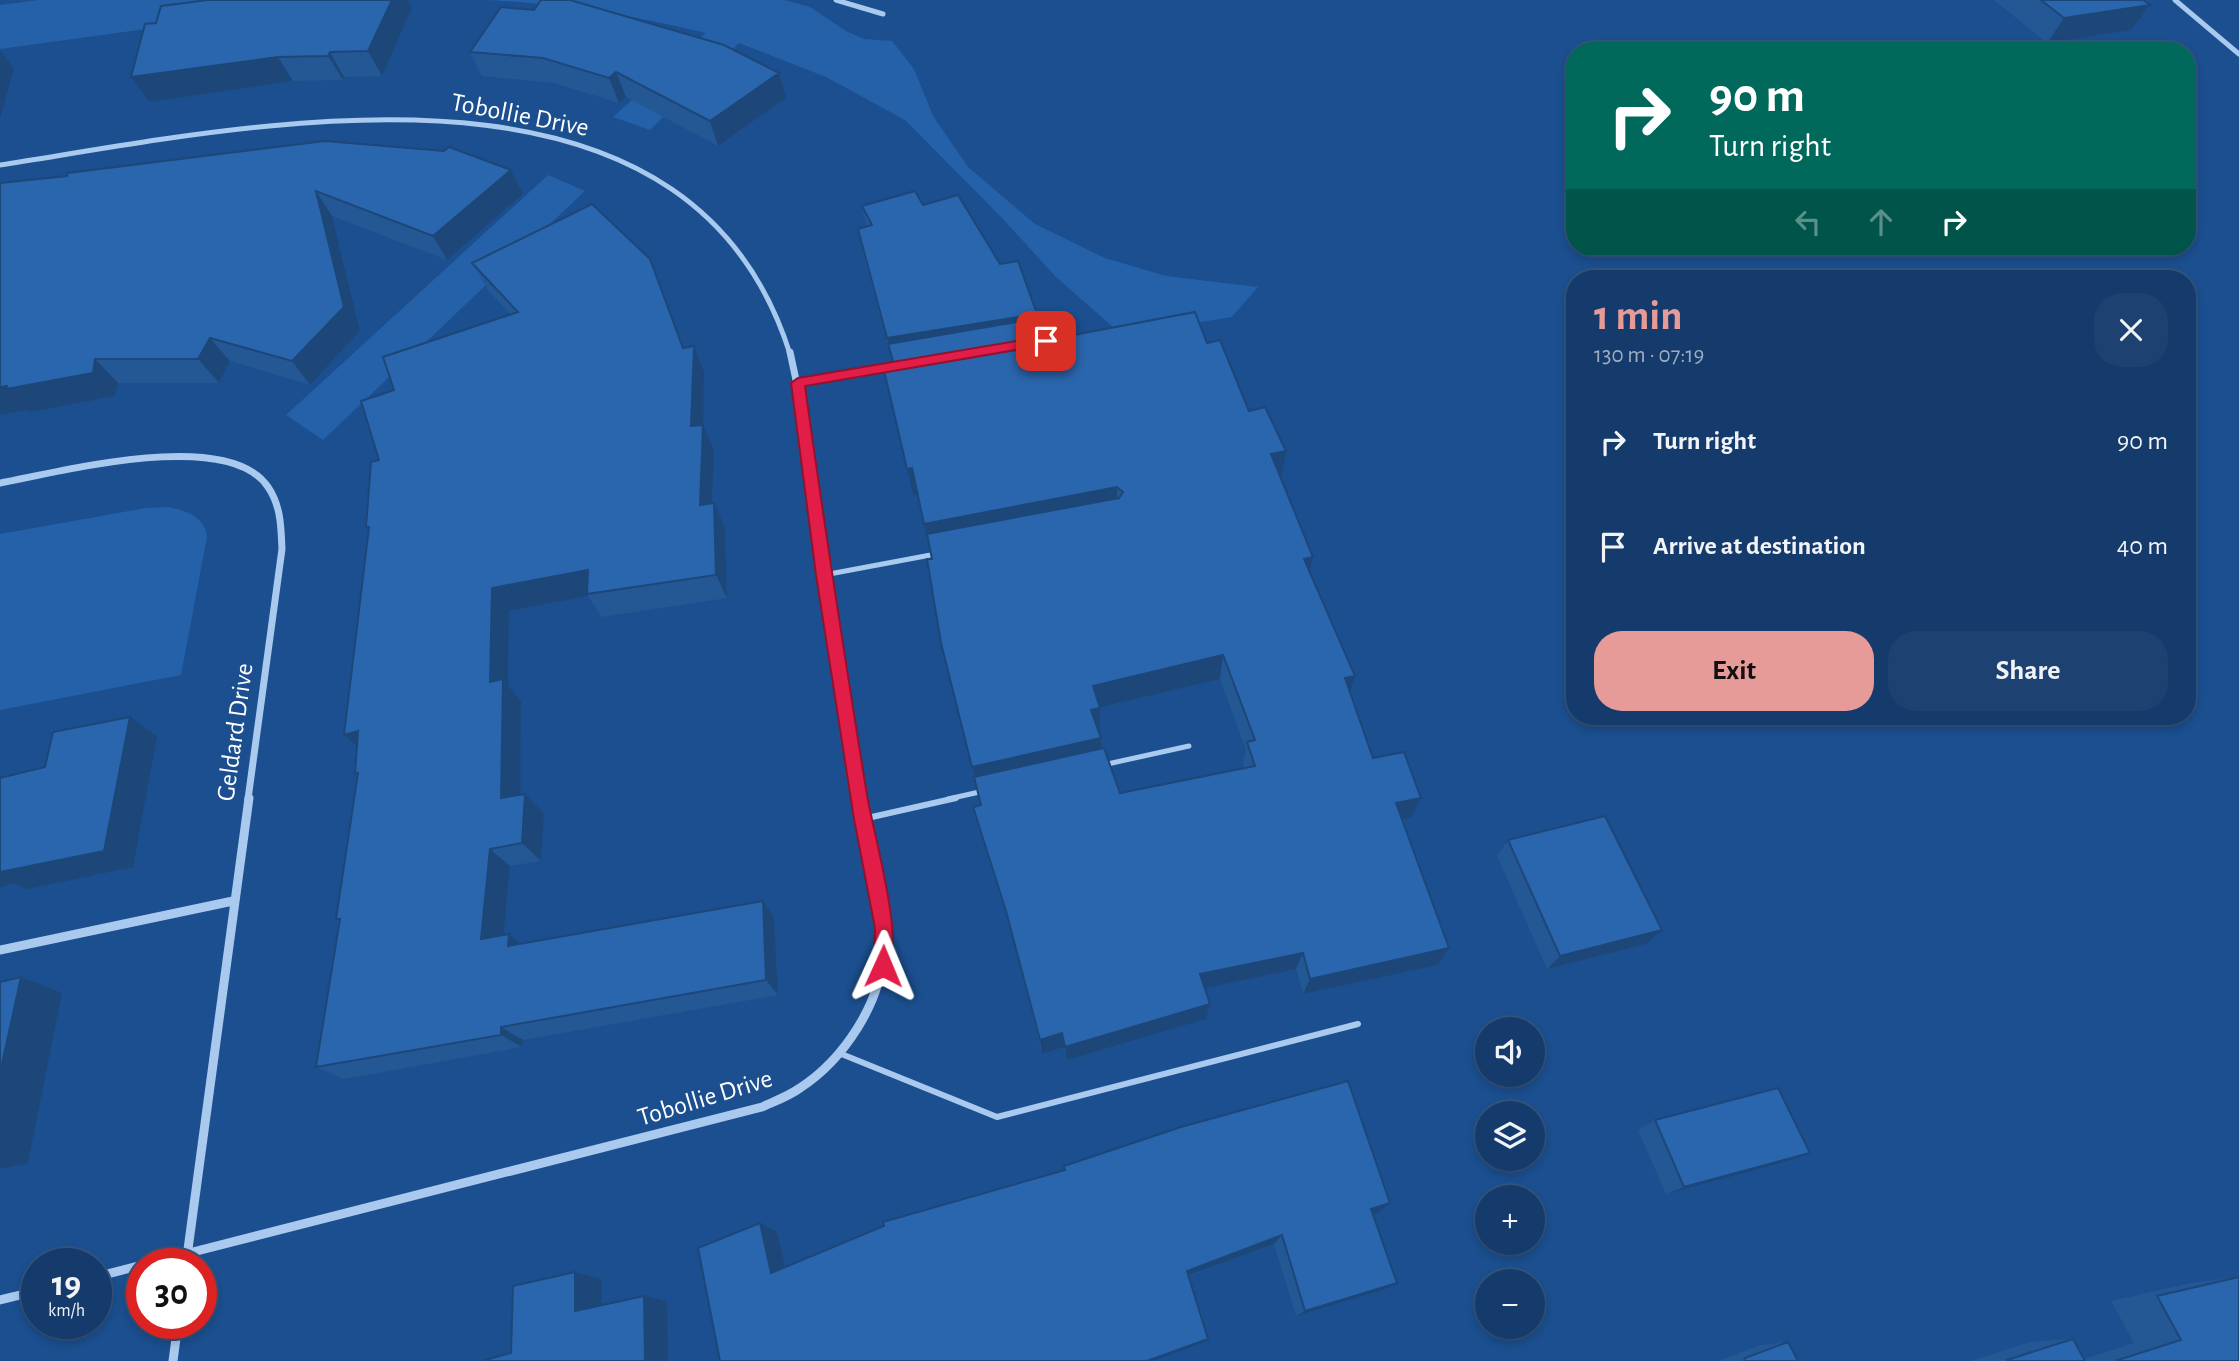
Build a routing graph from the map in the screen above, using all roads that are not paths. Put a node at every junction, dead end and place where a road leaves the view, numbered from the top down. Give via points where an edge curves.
1 (836, 0) edge
2 (2175, 0) edge
3 (883, 14) dead end
4 (2239, 54) edge
5 (0, 165) edge
6 (895, 366) edge
7 (798, 383) junction
8 (0, 483) edge
9 (944, 552) edge
10 (824, 575) junction
11 (1189, 746) dead end
12 (1094, 767) edge
13 (999, 788) edge
14 (863, 819) junction
15 (233, 901) junction
16 (0, 950) edge
17 (1358, 1024) dead end
18 (839, 1053) junction
19 (189, 1248) edge
20 (204, 1248) edge
21 (21, 1295) edge
22 (0, 1300) edge
23 (176, 1339) edge
24 (173, 1361) edge

1 - 3 street
2 - 4 street
5 - 7 street, Tobollie Drive via 336,120 438,120 492,125 562,140 634,167 703,214 729,240 771,304
6 - 7 lane
7 - 10 street, Tobollie Drive
8 - 15 street, Geldard Drive via 162,455 198,454 229,459 272,487 283,525 282,549
9 - 10 lane
10 - 14 street, Tobollie Drive
11 - 12 lane
13 - 14 lane
14 - 18 street, Tobollie Drive via 884,928 883,966 871,999
15 - 16 street
15 - 19 street, Geldard Drive
17 - 18 lane via 997,1117
18 - 20 street, Tobollie Drive via 800,1089 762,1107
21 - 22 street
23 - 24 street

